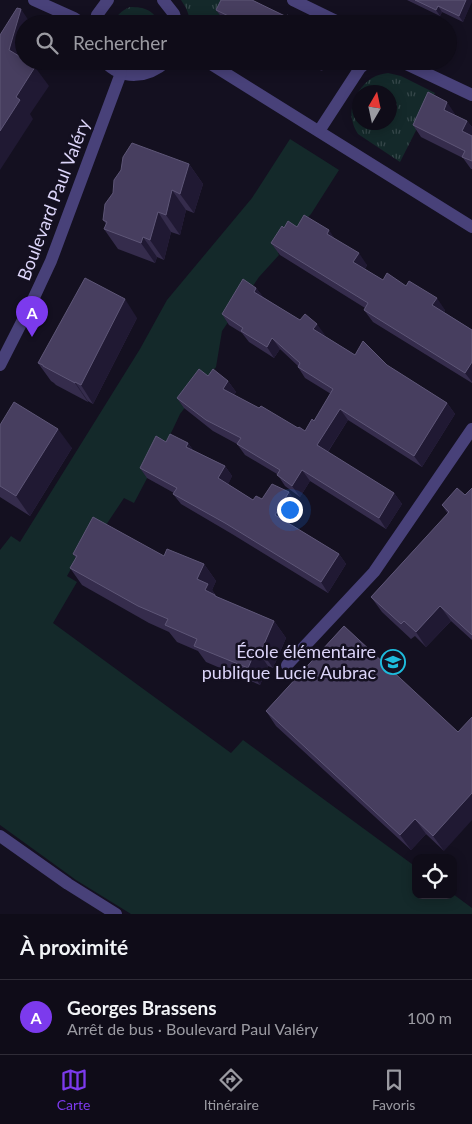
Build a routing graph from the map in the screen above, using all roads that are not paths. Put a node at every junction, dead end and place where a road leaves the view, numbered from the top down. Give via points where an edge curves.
1 (34, 0) edge
2 (107, 0) edge
3 (163, 0) edge
4 (292, 0) edge
5 (67, 15) edge
6 (97, 15) edge
7 (174, 15) edge
8 (323, 15) edge
9 (115, 70) edge
10 (156, 70) edge
11 (221, 70) edge
12 (359, 70) edge
13 (419, 70) edge
14 (121, 73) junction
15 (472, 95) edge
16 (319, 131) junction
17 (472, 227) edge
18 (0, 364) edge
19 (472, 429) edge
20 (286, 665) dead end
21 (0, 836) edge
22 (116, 914) edge

1 - 5 street
2 - 6 street
3 - 7 street
4 - 8 street
9 - 14 street
10 - 14 street via 137,76
11 - 16 street
12 - 16 street
13 - 15 street
14 - 18 street, Boulevard Paul Valéry via 51,261
16 - 17 street
19 - 20 street via 374,572
21 - 22 street

